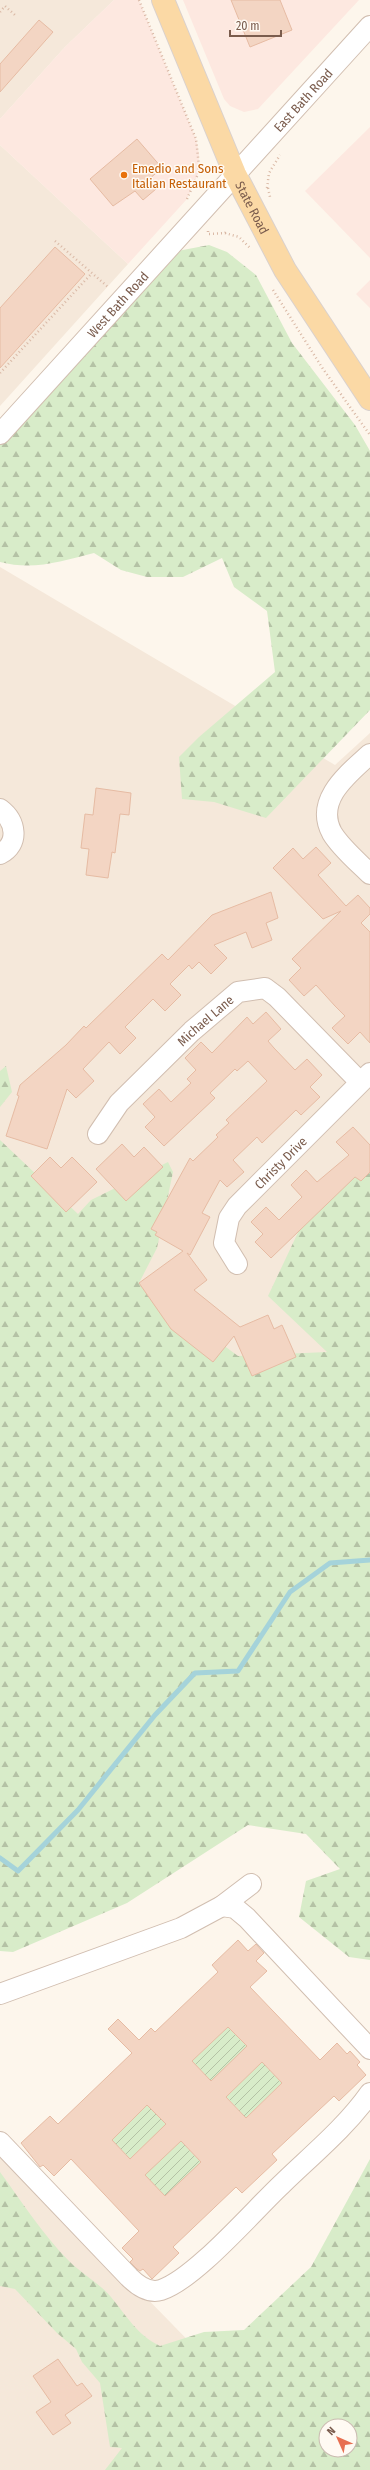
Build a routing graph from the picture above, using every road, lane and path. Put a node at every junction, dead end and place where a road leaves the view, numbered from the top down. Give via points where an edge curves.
1 (139, 0) edge
2 (163, 0) edge
3 (0, 12) edge
4 (16, 16) dead end
5 (370, 26) edge
6 (281, 152) dead end
7 (236, 174) junction
8 (264, 189) dead end
9 (184, 203) dead end
10 (207, 231) dead end
11 (55, 241) dead end
12 (254, 253) dead end
13 (92, 273) junction
14 (270, 284) dead end
15 (108, 287) dead end
16 (0, 373) edge
17 (370, 399) edge
18 (0, 434) edge
19 (370, 435) edge
20 (370, 754) edge
21 (0, 809) edge
22 (0, 854) edge
23 (370, 874) edge
24 (365, 1078) edge
25 (98, 1134) dead end
26 (237, 1264) dead end
27 (251, 1884) dead end
28 (222, 1906) junction
29 (0, 1994) edge
30 (370, 2050) edge
31 (370, 2093) edge
32 (0, 2142) edge

1 - 9 path via 196,139 200,166
2 - 7 main road, State Road
3 - 4 path via 5,6
5 - 7 street, East Bath Road
6 - 8 path via 269,173 268,188
7 - 17 main road, State Road via 285,270
7 - 18 street, West Bath Road
10 - 12 path via 208,234 226,232 239,237
11 - 13 path
13 - 15 path
13 - 16 path
14 - 19 path via 323,369
20 - 23 street via 335,789 327,803 326,817 332,834
21 - 22 street via 12,822 14,831 9,847
24 - 25 street, Michael Lane via 265,988 252,988 238,992 192,1031 119,1103
24 - 26 street, Christy Drive via 237,1206 229,1218 224,1243
27 - 28 street
28 - 29 street via 181,1928
28 - 30 street via 235,1908 247,1918
31 - 32 street via 334,2135 206,2258 179,2282 159,2291 147,2290 129,2277

